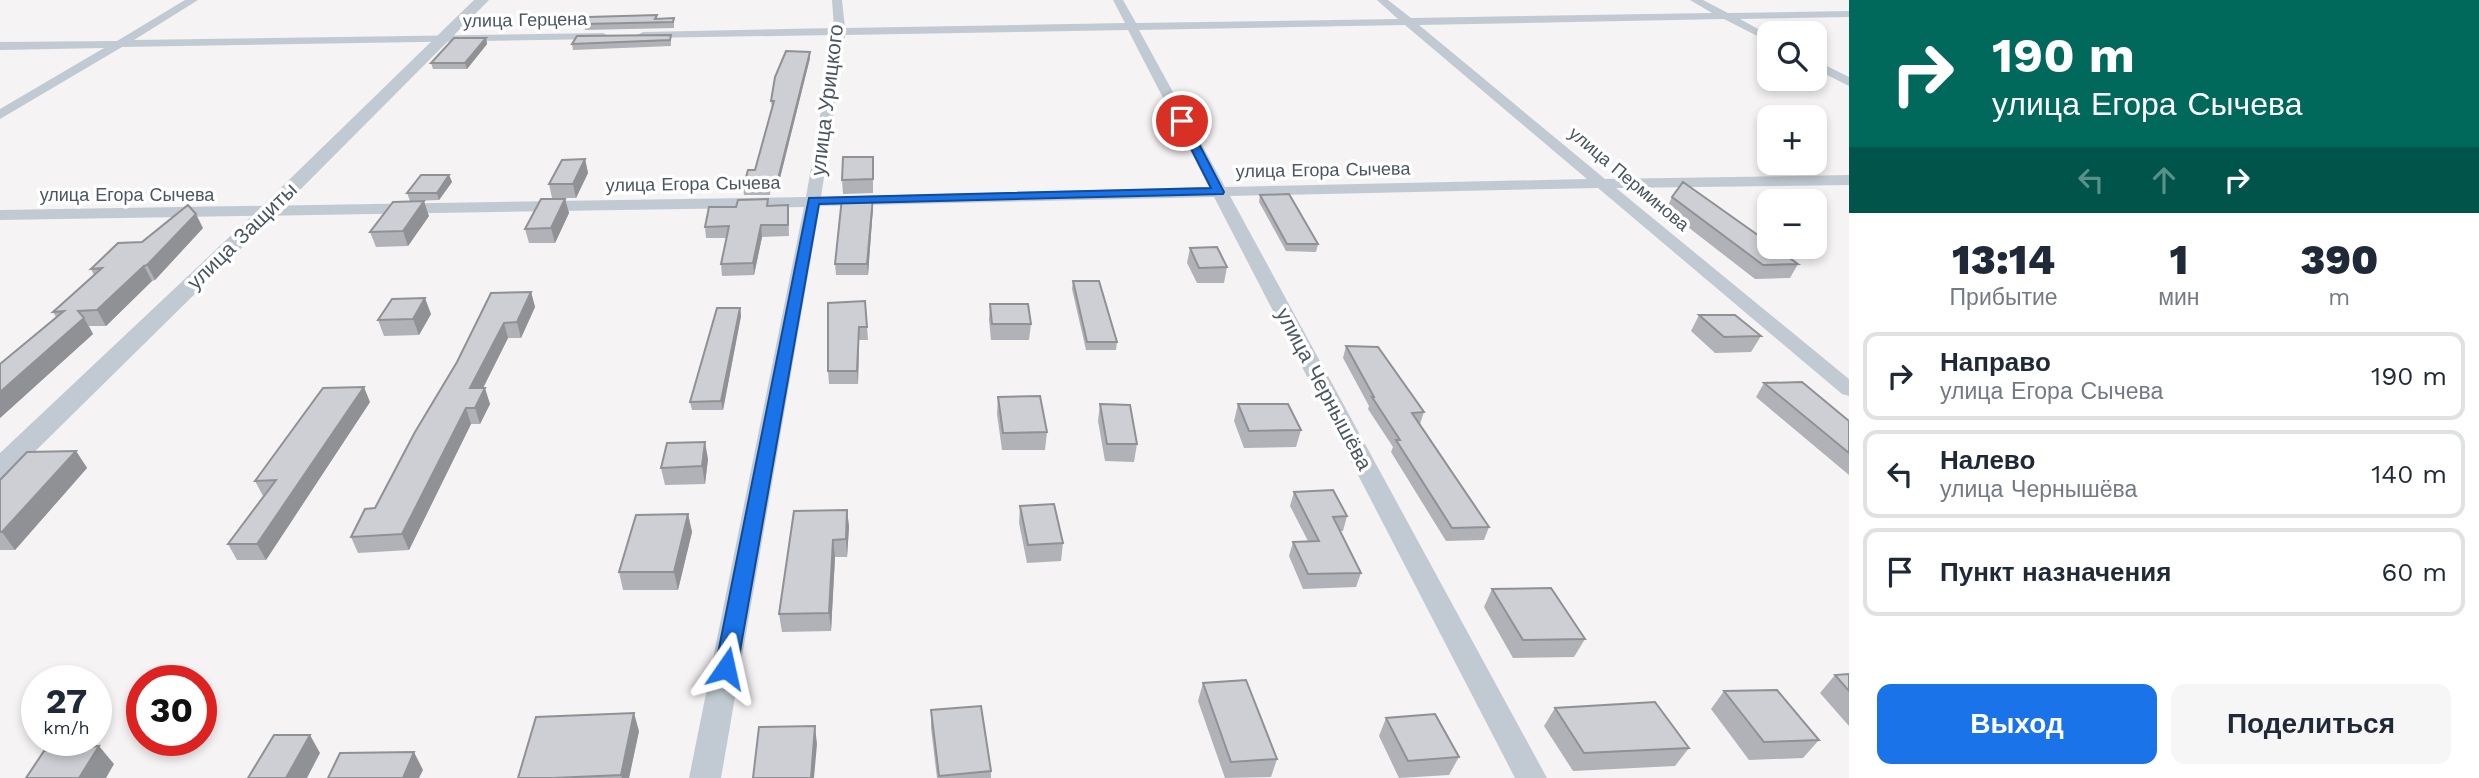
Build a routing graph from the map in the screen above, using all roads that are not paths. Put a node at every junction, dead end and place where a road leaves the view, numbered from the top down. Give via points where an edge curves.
1 (193, 0) edge
2 (482, 0) edge
3 (836, 0) edge
4 (1118, 0) edge
5 (1382, 0) edge
6 (1695, 0) edge
7 (1823, 0) edge
8 (1849, 13) edge
9 (1726, 15) junction
10 (1410, 23) junction
11 (1133, 28) junction
12 (1757, 32) edge
13 (840, 33) junction
14 (622, 36) edge
15 (636, 36) edge
16 (445, 38) junction
17 (117, 45) junction
18 (0, 46) edge
19 (1827, 70) edge
20 (1849, 82) edge
21 (0, 115) edge
22 (1849, 180) edge
23 (1603, 183) junction
24 (1218, 192) junction
25 (813, 200) junction
26 (265, 214) junction
27 (0, 215) edge
28 (1849, 390) edge
29 (0, 469) edge
30 (705, 778) edge
31 (1531, 778) edge

1 - 17 street
2 - 16 street, улица Защиты
3 - 13 street, улица Урицкого
4 - 11 street, улица Чернышёва
5 - 10 street, улица Перминова
6 - 9 street
7 - 8 street
8 - 9 street
9 - 10 street
9 - 12 street
10 - 11 street
10 - 23 street, улица Перминова
11 - 13 street
11 - 24 street, улица Чернышёва
13 - 15 street
13 - 25 street, улица Урицкого
14 - 16 street, улица Герцена
16 - 17 street, улица Герцена
16 - 26 street, улица Защиты
17 - 18 street, улица Герцена
17 - 21 street
19 - 20 street
22 - 23 street, улица Егора Сычева
23 - 24 street, улица Егора Сычева
23 - 28 street, улица Перминова
24 - 25 street, улица Егора Сычева
24 - 31 street, улица Чернышёва
25 - 26 street, улица Егора Сычева
25 - 30 street, улица Урицкого
26 - 27 street, улица Егора Сычева
26 - 29 street, улица Защиты

